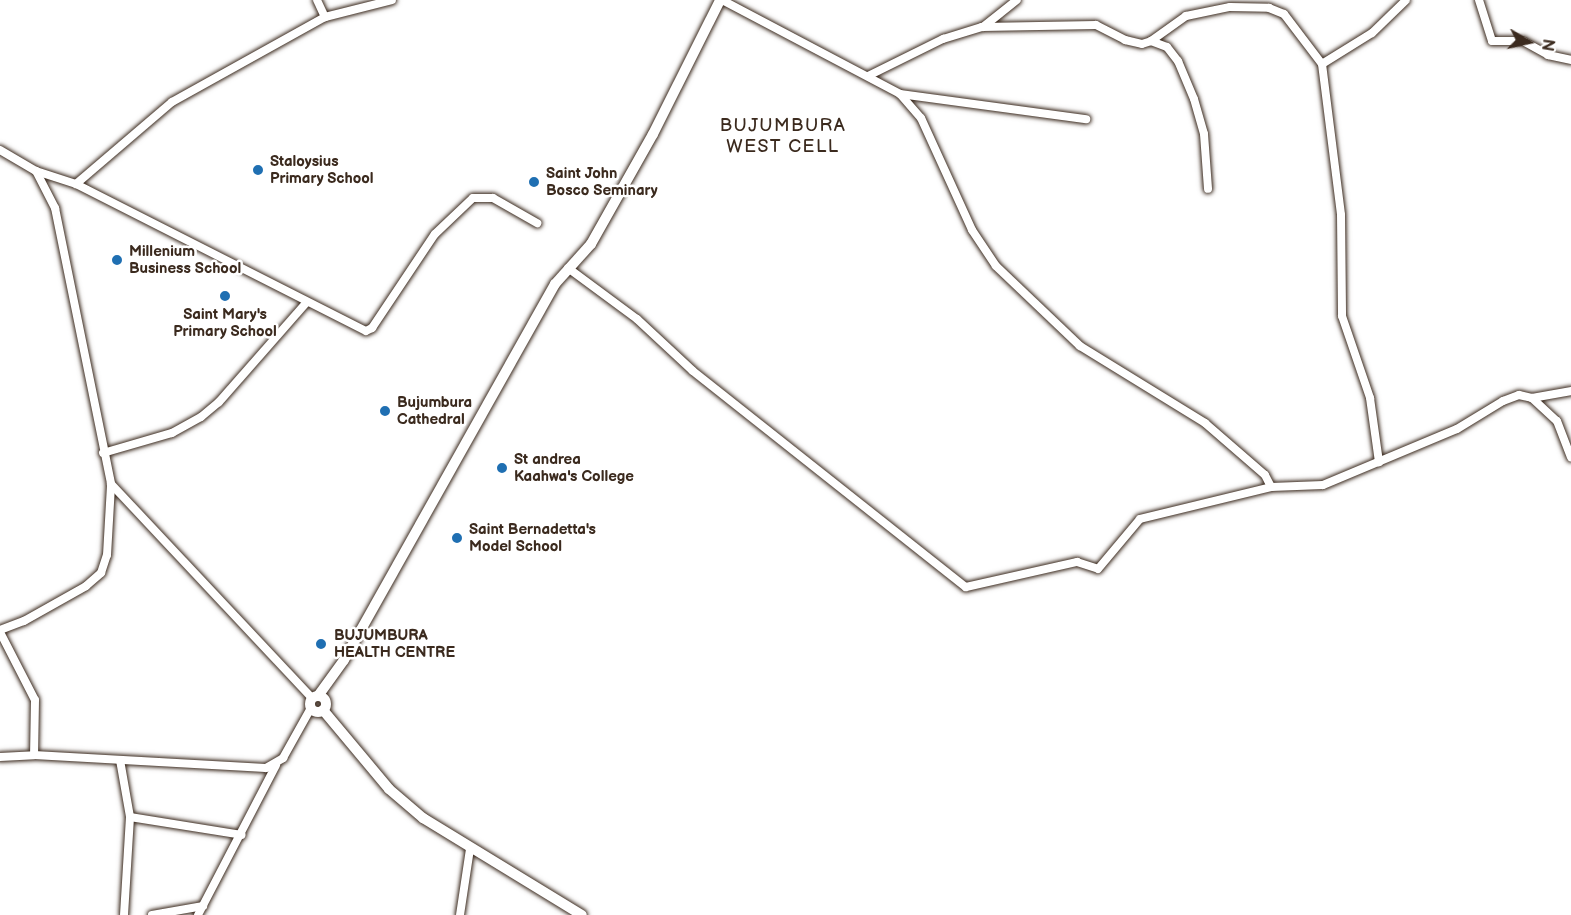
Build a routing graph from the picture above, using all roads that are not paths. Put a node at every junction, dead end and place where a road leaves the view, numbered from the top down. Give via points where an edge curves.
1 (317, 0) edge
2 (392, 0) edge
3 (721, 0) edge
4 (1017, 0) edge
5 (1406, 0) edge
6 (1479, 0) edge
7 (1269, 4) edge
8 (325, 17) junction
9 (982, 27) junction
10 (1151, 41) junction
11 (1571, 60) edge
12 (1322, 64) junction
13 (868, 76) junction
14 (900, 94) junction
15 (1086, 119) dead end
16 (0, 150) edge
17 (36, 171) junction
18 (76, 184) junction
19 (1208, 189) dead end
20 (537, 223) dead end
21 (568, 268) junction
22 (307, 302) junction
23 (1571, 392) edge
24 (1532, 398) junction
25 (103, 453) junction
26 (1571, 457) edge
27 (1379, 462) junction
28 (111, 484) junction
29 (1271, 487) junction
30 (0, 631) edge
31 (314, 701) junction
32 (33, 755) junction
33 (0, 758) edge
34 (120, 760) junction
35 (276, 765) junction
36 (130, 817) junction
37 (242, 834) junction
38 (470, 849) junction
39 (203, 906) junction
40 (124, 915) edge
41 (152, 915) edge
42 (198, 915) edge
43 (460, 915) edge
44 (582, 915) edge

1 - 8 street
2 - 8 street
3 - 13 street
3 - 21 street via 591,244
4 - 9 street
5 - 12 street via 1372,33
6 - 11 street via 1492,41 1523,41 1548,56
7 - 10 street via 1186,16
7 - 12 street via 1284,14
8 - 18 street via 172,102 106,154
9 - 10 street via 1096,25 1125,40 1142,44
9 - 13 street via 942,39
10 - 19 street via 1167,47 1178,61 1194,99 1204,134
12 - 27 street via 1341,215 1342,316 1370,398
13 - 14 street
14 - 15 street
14 - 29 street via 921,118 972,230 996,266 1080,346 1205,423 1265,474
16 - 17 street
17 - 18 street
17 - 25 street via 55,208 87,350
18 - 22 street
20 - 22 street via 493,198 473,198 435,234 369,331
21 - 29 street via 637,319 702,378 966,586 1077,562 1098,569 1140,519
21 - 31 street via 344,660
22 - 25 street via 219,402 201,417 172,433
23 - 24 street
24 - 26 street via 1557,421
24 - 27 street via 1519,395 1503,401 1458,429
25 - 28 street
27 - 29 street via 1323,485
28 - 30 street via 108,555 101,573 86,586
28 - 31 street
30 - 32 street via 35,700
31 - 35 street
31 - 38 street via 325,701 323,710 389,789 423,818
32 - 33 street
32 - 34 street
34 - 35 street via 267,768
34 - 36 street
35 - 37 street
36 - 37 street
36 - 40 street
37 - 39 street
38 - 43 street
38 - 44 street
39 - 41 street
39 - 42 street

